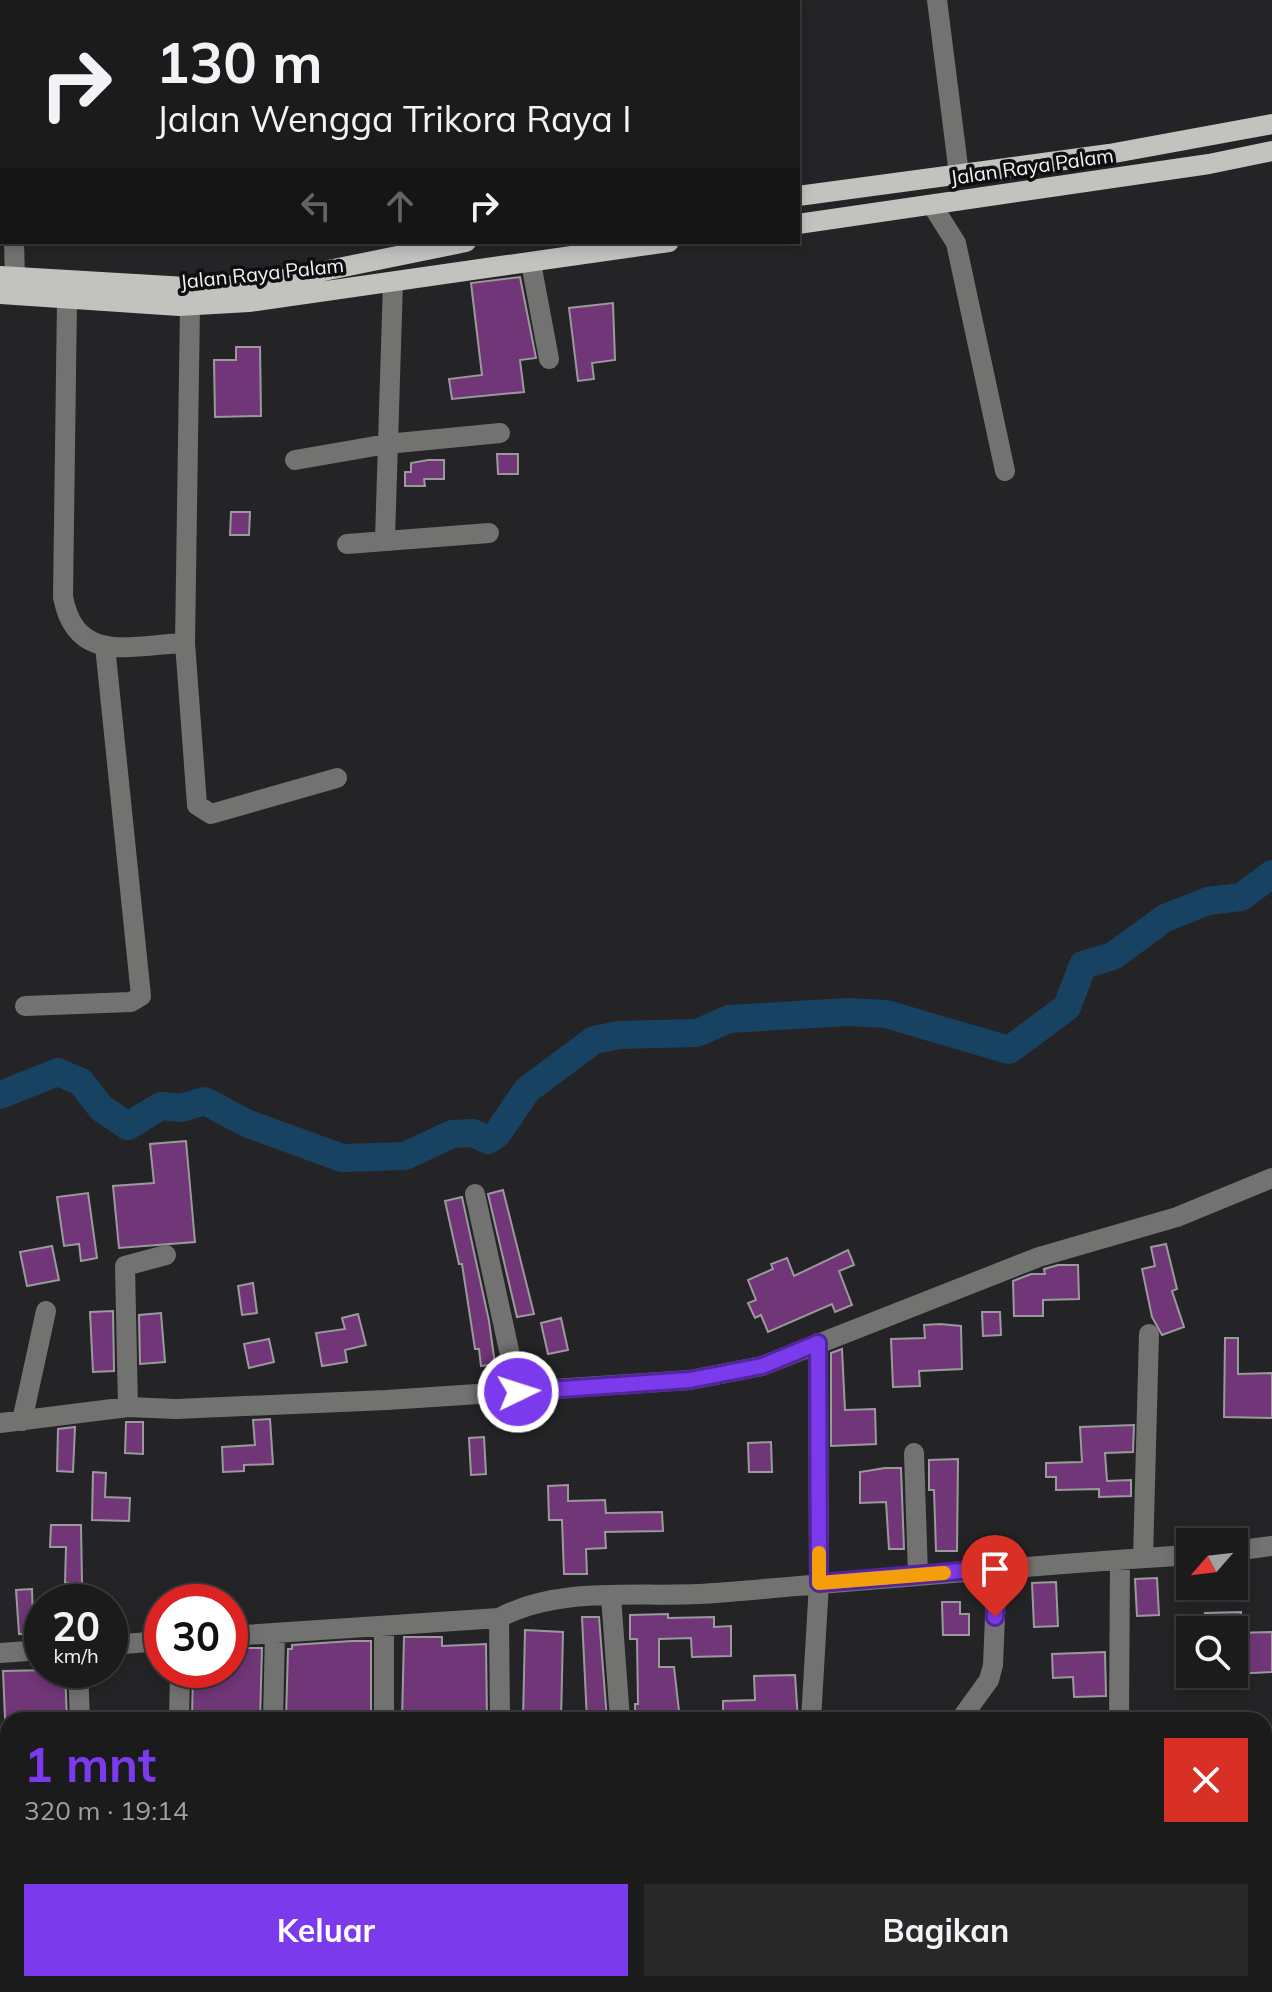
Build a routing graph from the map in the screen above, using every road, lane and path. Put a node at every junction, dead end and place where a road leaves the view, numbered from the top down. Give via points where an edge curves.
1 (937, 0) edge
2 (1272, 124) edge
3 (1272, 151) edge
4 (959, 174) junction
5 (800, 196) edge
6 (932, 205) junction
7 (800, 224) edge
8 (14, 244) edge
9 (456, 244) edge
10 (624, 245) edge
11 (531, 263) junction
12 (8, 277) edge
13 (393, 282) junction
14 (0, 294) edge
15 (67, 299) junction
16 (190, 306) junction
17 (549, 359) dead end
18 (500, 433) dead end
19 (387, 444) junction
20 (295, 460) dead end
21 (1005, 471) dead end
22 (489, 533) dead end
23 (385, 539) junction
24 (347, 544) dead end
25 (185, 643) junction
26 (105, 646) junction
27 (337, 778) dead end
28 (25, 1006) dead end
29 (1272, 1178) edge
30 (475, 1194) dead end
31 (166, 1255) dead end
32 (46, 1311) dead end
33 (1149, 1334) dead end
34 (818, 1343) junction
35 (518, 1392) junction
36 (128, 1407) junction
37 (22, 1421) junction
38 (0, 1423) edge
39 (914, 1453) dead end
40 (1272, 1546) edge
41 (1248, 1549) edge
42 (1176, 1556) edge
43 (1143, 1558) junction
44 (1120, 1560) junction
45 (997, 1568) junction
46 (918, 1575) junction
47 (819, 1583) junction
48 (611, 1596) junction
49 (499, 1618) junction
50 (384, 1626) junction
51 (275, 1633) junction
52 (248, 1635) edge
53 (24, 1651) edge
54 (0, 1653) edge
55 (79, 1688) edge
56 (180, 1688) edge
57 (80, 1712) edge
58 (179, 1712) edge
59 (273, 1712) edge
60 (384, 1712) edge
61 (500, 1712) edge
62 (619, 1712) edge
63 (811, 1712) edge
64 (966, 1712) edge
65 (1119, 1712) edge

1 - 4 street
2 - 4 main road, Jalan Raya Palam
3 - 6 main road, Jalan Raya Palam
4 - 5 main road, Jalan Raya Palam
6 - 7 main road, Jalan Raya Palam
6 - 21 street via 956,243
8 - 12 street
9 - 12 main road, Jalan Raya Palam via 255,285 186,287
10 - 11 main road, Jalan Raya Palam
11 - 13 main road, Jalan Raya Palam
11 - 17 street
13 - 16 main road, Jalan Raya Palam
13 - 19 street
14 - 15 main road, Jalan Raya Palam
15 - 16 main road, Jalan Raya Palam
15 - 26 street via 63,597 74,630 89,643
16 - 25 street
18 - 19 street
19 - 20 street
19 - 23 street
22 - 23 street
23 - 24 street
25 - 26 street
25 - 27 street via 197,805 203,811 211,814
26 - 28 street via 141,996 131,1002
29 - 34 street via 1177,1217 1039,1257
30 - 35 street
31 - 36 street via 125,1266
32 - 37 street
33 - 43 street
34 - 35 street via 762,1366 704,1378
34 - 47 street
35 - 36 street
36 - 37 street
37 - 38 street
39 - 46 street
40 - 41 street
42 - 43 street
43 - 44 street
44 - 45 street
44 - 65 street
45 - 46 street
45 - 64 street via 993,1665 989,1680
46 - 47 street
47 - 48 street
47 - 63 street
48 - 49 street via 536,1603
48 - 62 street
49 - 50 street
49 - 61 street
50 - 51 street
50 - 60 street
51 - 52 street
51 - 59 street
53 - 54 street
55 - 57 street
56 - 58 street

